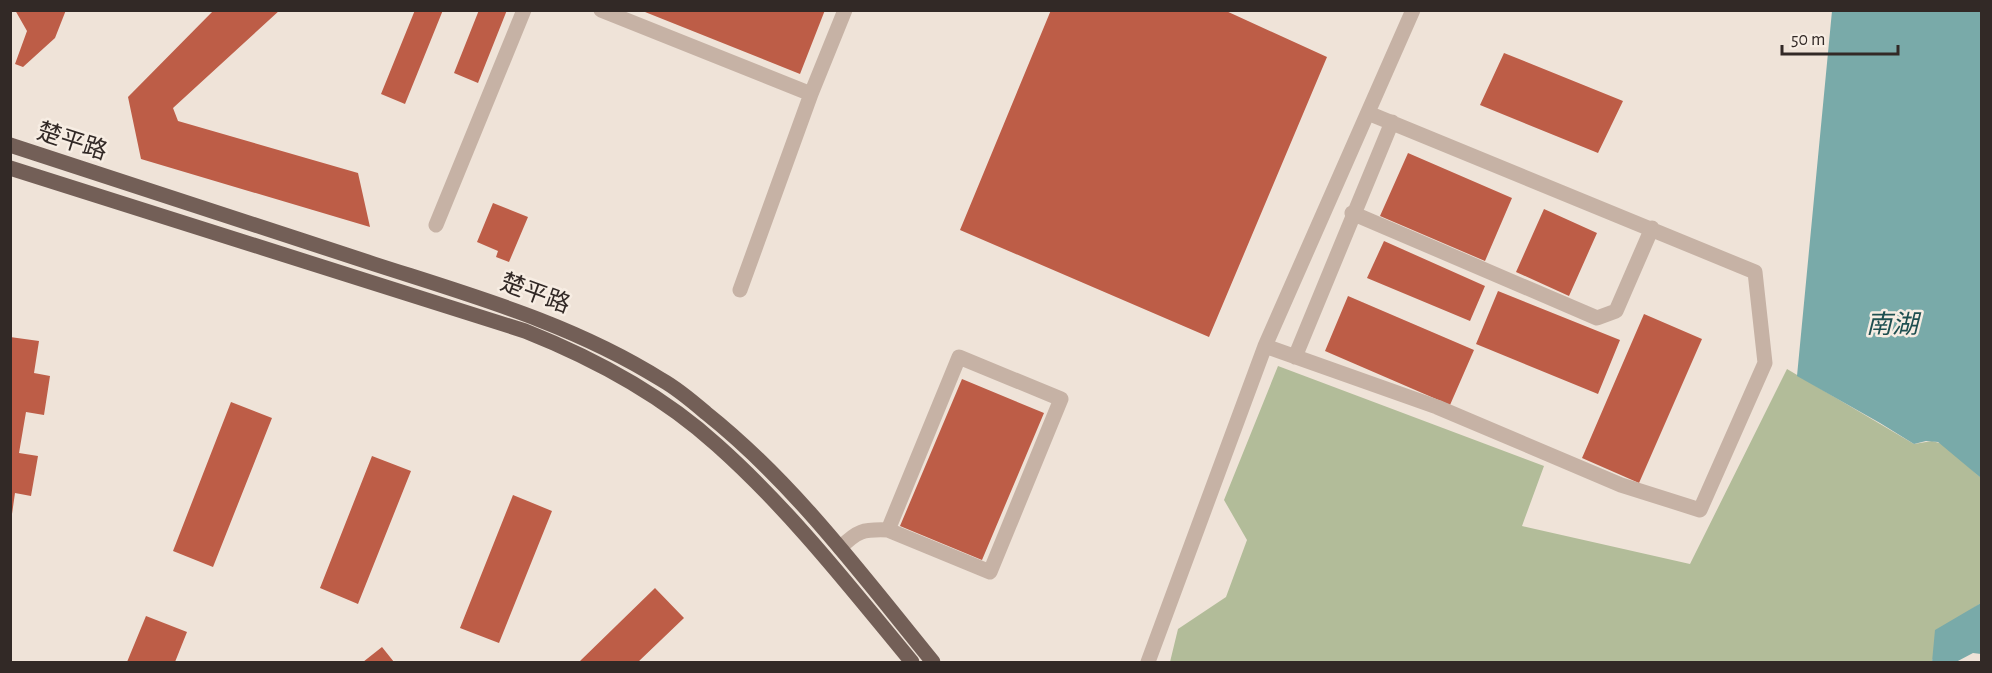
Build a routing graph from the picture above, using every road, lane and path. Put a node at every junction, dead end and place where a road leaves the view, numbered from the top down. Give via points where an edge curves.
1 (524, 10) edge
2 (601, 10) edge
3 (845, 10) edge
4 (1413, 10) edge
5 (811, 94) junction
6 (1368, 112) junction
7 (1392, 122) junction
8 (10, 146) edge
9 (10, 168) edge
10 (1352, 213) junction
11 (436, 225) dead end
12 (1652, 228) junction
13 (740, 290) dead end
14 (1265, 346) junction
15 (1295, 357) junction
16 (888, 530) junction
17 (840, 548) junction
18 (912, 663) edge
19 (933, 663) edge
20 (1148, 663) edge

1 - 11 street
2 - 5 street
3 - 5 street
4 - 6 street
5 - 13 street
6 - 7 street
6 - 14 street
7 - 10 street
7 - 12 street
8 - 17 main road, 楚平路 via 468,293 597,343 663,380 726,429 779,479
9 - 18 main road, 楚平路 via 525,331 589,359 654,398 716,444 792,518
10 - 12 street via 1597,318 1616,311
10 - 15 street
12 - 15 street via 1755,272 1765,363 1700,510 1621,484 1437,407
14 - 15 street
14 - 20 street
16 - 16 street via 990,572 1061,399 959,357
16 - 17 street via 853,534
17 - 19 main road, 楚平路

